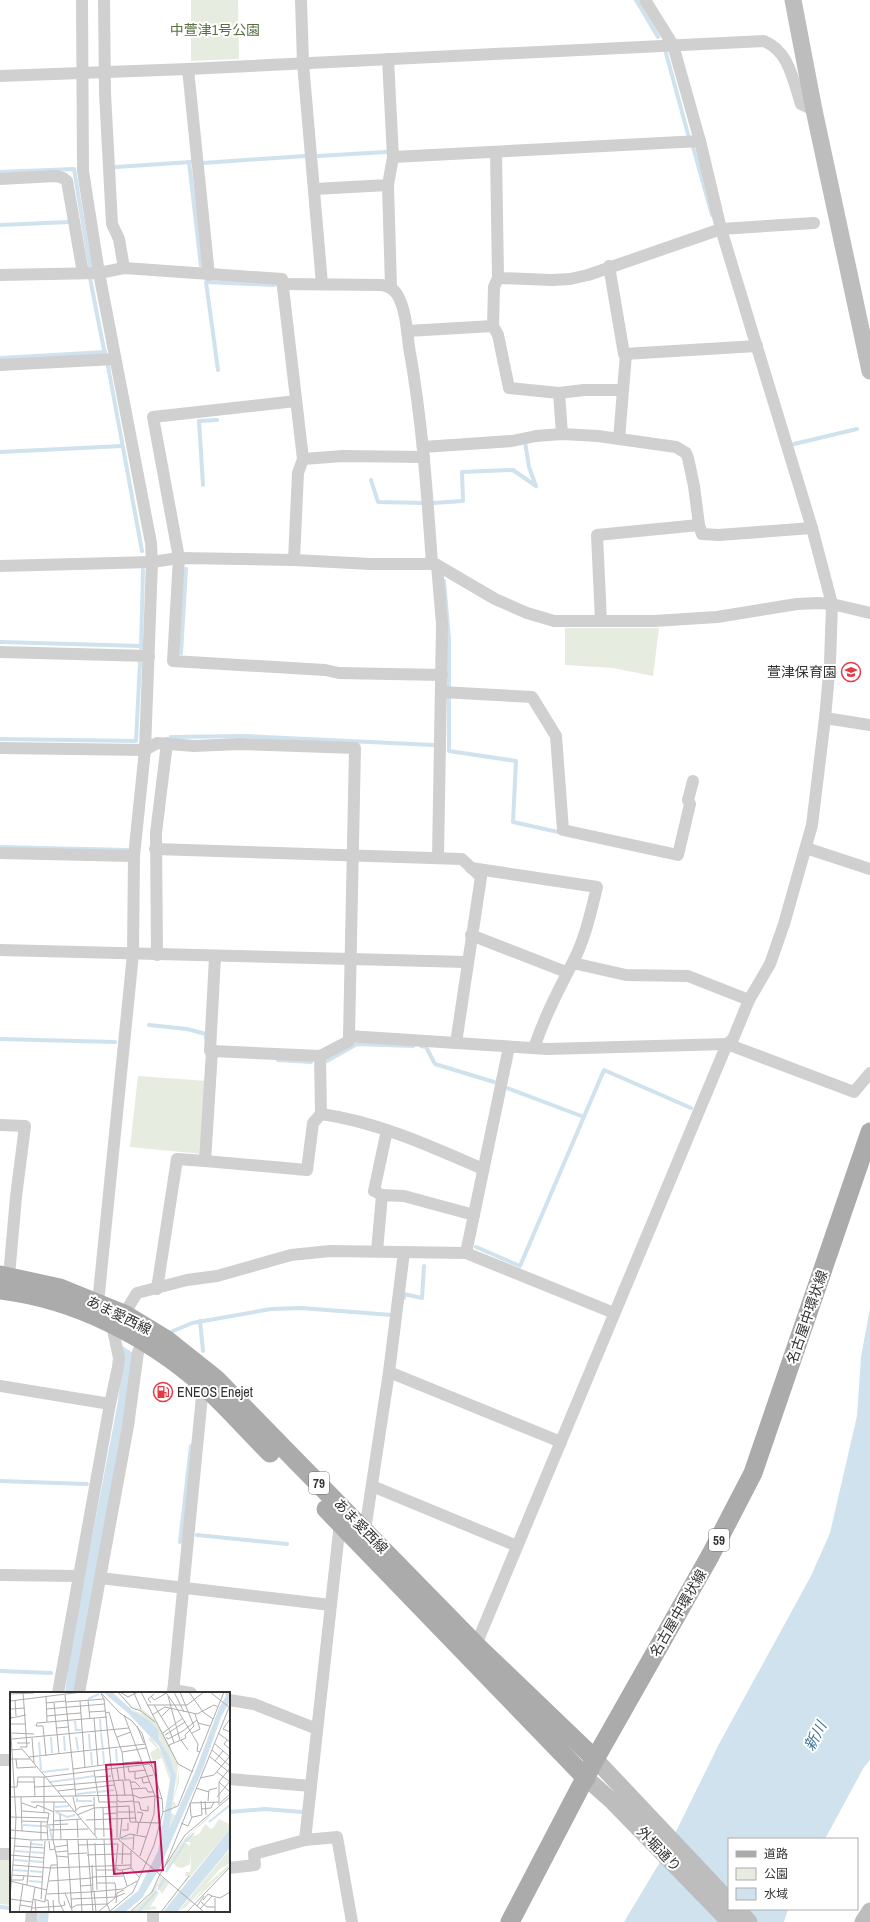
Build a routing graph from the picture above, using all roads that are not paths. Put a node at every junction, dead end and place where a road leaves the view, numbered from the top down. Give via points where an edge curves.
1 (82, 0) edge
2 (104, 0) edge
3 (301, 0) edge
4 (645, 0) edge
5 (793, 0) edge
6 (673, 45) junction
7 (388, 59) junction
8 (303, 63) junction
9 (188, 69) junction
10 (82, 71) junction
11 (105, 71) junction
12 (0, 76) edge
13 (814, 110) junction
14 (700, 141) junction
15 (496, 152) junction
16 (393, 157) junction
17 (0, 179) edge
18 (388, 185) junction
19 (314, 189) junction
20 (814, 223) dead end
21 (721, 229) junction
22 (609, 266) junction
23 (124, 268) junction
24 (99, 272) junction
25 (83, 273) junction
26 (0, 275) edge
27 (209, 275) junction
28 (498, 278) junction
29 (282, 284) junction
30 (322, 284) junction
31 (391, 287) junction
32 (493, 326) junction
33 (407, 331) junction
34 (757, 346) junction
35 (626, 354) junction
36 (115, 359) junction
37 (0, 365) edge
38 (870, 371) edge
39 (622, 390) junction
40 (559, 393) junction
41 (296, 401) junction
42 (562, 434) junction
43 (619, 439) junction
44 (424, 452) junction
45 (303, 459) junction
46 (699, 525) junction
47 (812, 528) junction
48 (179, 558) junction
49 (294, 560) junction
50 (152, 562) junction
51 (435, 565) junction
52 (0, 566) edge
53 (832, 604) junction
54 (870, 613) edge
55 (601, 621) junction
56 (0, 652) edge
57 (149, 656) junction
58 (442, 675) junction
59 (442, 692) junction
60 (825, 718) junction
61 (870, 725) edge
62 (167, 743) junction
63 (0, 748) edge
64 (145, 750) junction
65 (693, 781) dead end
66 (806, 848) junction
67 (155, 849) junction
68 (0, 853) edge
69 (134, 856) junction
70 (354, 856) junction
71 (438, 858) junction
72 (471, 868) junction
73 (870, 869) edge
74 (471, 936) junction
75 (0, 950) edge
76 (133, 954) junction
77 (157, 955) junction
78 (215, 957) junction
79 (352, 960) junction
80 (467, 962) junction
81 (570, 968) junction
82 (749, 1000) junction
83 (349, 1036) junction
84 (456, 1043) junction
85 (727, 1044) junction
86 (509, 1047) junction
87 (534, 1048) junction
88 (212, 1051) junction
89 (320, 1056) junction
90 (870, 1073) edge
91 (321, 1114) junction
92 (0, 1125) edge
93 (387, 1130) junction
94 (870, 1132) edge
95 (205, 1161) junction
96 (483, 1169) junction
97 (382, 1195) junction
98 (474, 1215) junction
99 (378, 1251) junction
100 (404, 1252) junction
101 (466, 1254) junction
102 (3, 1280) edge
103 (157, 1289) junction
104 (98, 1303) junction
105 (614, 1313) junction
106 (118, 1319) junction
107 (145, 1342) junction
108 (389, 1372) junction
109 (0, 1386) edge
110 (203, 1386) junction
111 (110, 1404) junction
112 (561, 1442) junction
113 (372, 1486) junction
114 (340, 1523) junction
115 (365, 1530) junction
116 (518, 1546) junction
117 (0, 1575) edge
118 (79, 1576) junction
119 (100, 1578) junction
120 (184, 1588) junction
121 (331, 1605) junction
122 (476, 1645) junction
123 (173, 1691) edge
124 (58, 1692) edge
125 (79, 1692) edge
126 (230, 1700) edge
127 (317, 1729) junction
128 (595, 1759) junction
129 (586, 1778) junction
130 (230, 1779) edge
131 (311, 1786) junction
132 (619, 1797) junction
133 (305, 1840) junction
134 (230, 1868) edge
135 (728, 1900) edge
136 (738, 1910) edge
137 (870, 1911) edge
138 (32, 1912) edge
139 (152, 1912) edge
140 (30, 1922) edge
141 (153, 1922) edge
142 (352, 1922) edge
143 (510, 1922) edge
144 (730, 1922) edge
145 (749, 1922) edge
146 (863, 1922) edge

1 - 10 street
2 - 11 street
3 - 8 street
4 - 6 street
5 - 13 main road
6 - 7 street
6 - 13 street via 764,41 774,45 782,54 801,104
6 - 14 street
7 - 8 street
7 - 16 street
8 - 9 street
8 - 19 street
9 - 11 street
9 - 27 street
10 - 11 street
10 - 12 street
10 - 24 street via 83,171
11 - 23 street via 112,224 119,239
13 - 38 main road
14 - 15 street
14 - 21 street
15 - 16 street
15 - 28 street
16 - 18 street
17 - 25 street via 56,176 67,181
18 - 19 street
18 - 31 street
19 - 30 street
20 - 21 street
21 - 22 street
21 - 34 street
22 - 28 street via 570,279
22 - 35 street
23 - 24 street
23 - 27 street
24 - 25 street
24 - 36 street
25 - 26 street
27 - 29 street via 282,279
28 - 32 street via 494,287
29 - 30 street
29 - 41 street
30 - 31 street
31 - 33 street via 399,297
32 - 33 street
32 - 40 street via 498,335 509,388
33 - 44 street
34 - 35 street
34 - 47 street
35 - 39 street
36 - 37 street
36 - 50 street via 151,544
39 - 40 street
39 - 43 street
40 - 42 street
41 - 45 street
41 - 48 street via 153,417
42 - 43 street
42 - 44 street
43 - 46 street via 676,447 686,453 694,486
44 - 45 street
44 - 51 street
45 - 49 street via 298,473
46 - 47 street via 702,534 719,535
46 - 55 street via 597,535
47 - 53 street
48 - 49 street
48 - 50 street
48 - 58 street via 173,661 325,670 340,674
49 - 51 street
50 - 52 street
50 - 57 street
51 - 55 street via 495,599 527,613 554,621
51 - 58 street via 442,624
53 - 54 street
53 - 55 street via 797,604 709,617
53 - 60 street
56 - 57 street
57 - 64 street
58 - 59 street
59 - 65 street via 532,697 556,736 563,830 678,855
59 - 71 street
60 - 61 street
60 - 66 street via 812,825
62 - 64 street via 157,743
62 - 67 street
62 - 70 street via 194,746 239,744 355,748
63 - 64 street
64 - 69 street
66 - 73 street
66 - 82 street via 770,964
67 - 70 street
67 - 77 street
68 - 69 street
69 - 76 street
70 - 71 street
70 - 79 street
71 - 72 street via 462,859
72 - 74 street via 480,877
72 - 81 street via 598,887 587,925
74 - 80 street
74 - 81 street
75 - 76 street
76 - 77 street
76 - 104 street
77 - 78 street
78 - 79 street
78 - 88 street
79 - 80 street
79 - 83 street
80 - 84 street
81 - 82 street via 626,975 688,976
81 - 87 street via 544,1019
82 - 85 street via 733,1039
83 - 84 street
83 - 89 street via 349,1041
84 - 86 street
85 - 87 street
85 - 90 street via 854,1092
85 - 105 street
86 - 87 street
86 - 96 street
88 - 89 street
88 - 95 street
89 - 91 street
91 - 93 street via 346,1118
91 - 95 street via 313,1123 308,1170
92 - 102 street via 25,1126
93 - 96 street
93 - 97 street via 374,1191
94 - 128 main road, 名古屋中環状線 / 59 via 753,1473 710,1556
95 - 103 street via 177,1159
96 - 98 street
97 - 98 street via 404,1196
97 - 99 street
98 - 101 street
99 - 100 street
99 - 103 street via 330,1251 291,1255 217,1276 187,1280
100 - 101 street
100 - 108 street
101 - 105 street
102 - 104 main road, あま愛西線 / 79 via 60,1288
102 - 106 main road, あま愛西線 / 79 via 57,1303
103 - 106 street via 137,1293
104 - 106 main road, あま愛西線 / 79
105 - 112 street
106 - 107 main road, あま愛西線 / 79
106 - 111 street via 119,1358
106 - 115 main road, あま愛西線 / 79 via 167,1340 216,1380
107 - 110 main road, あま愛西線 / 79
107 - 119 street via 138,1352 128,1426
108 - 112 street
108 - 113 street
109 - 111 street
110 - 114 main road, あま愛西線 / 79
110 - 120 street
111 - 118 street
112 - 116 street
113 - 115 street
113 - 116 street
114 - 121 street
114 - 129 main road, あま愛西線 / 79
115 - 122 main road, あま愛西線 / 79
116 - 122 street
117 - 118 street
118 - 124 street
119 - 120 street
119 - 125 street
120 - 121 street
120 - 123 street
121 - 127 street
122 - 128 main road, あま愛西線 / 79
126 - 127 street via 254,1704
127 - 131 street
128 - 129 main road, 名古屋中環状線 / 59
128 - 132 main road, 外堀通り
129 - 132 main road, 外堀通り
129 - 143 main road, 名古屋中環状線 / 59
130 - 131 street
131 - 133 street
132 - 135 main road, 外堀通り
132 - 144 main road, 外堀通り
133 - 134 street via 254,1854 255,1865
133 - 142 street via 337,1837
136 - 145 main road
137 - 146 main road
138 - 140 street
139 - 141 street

